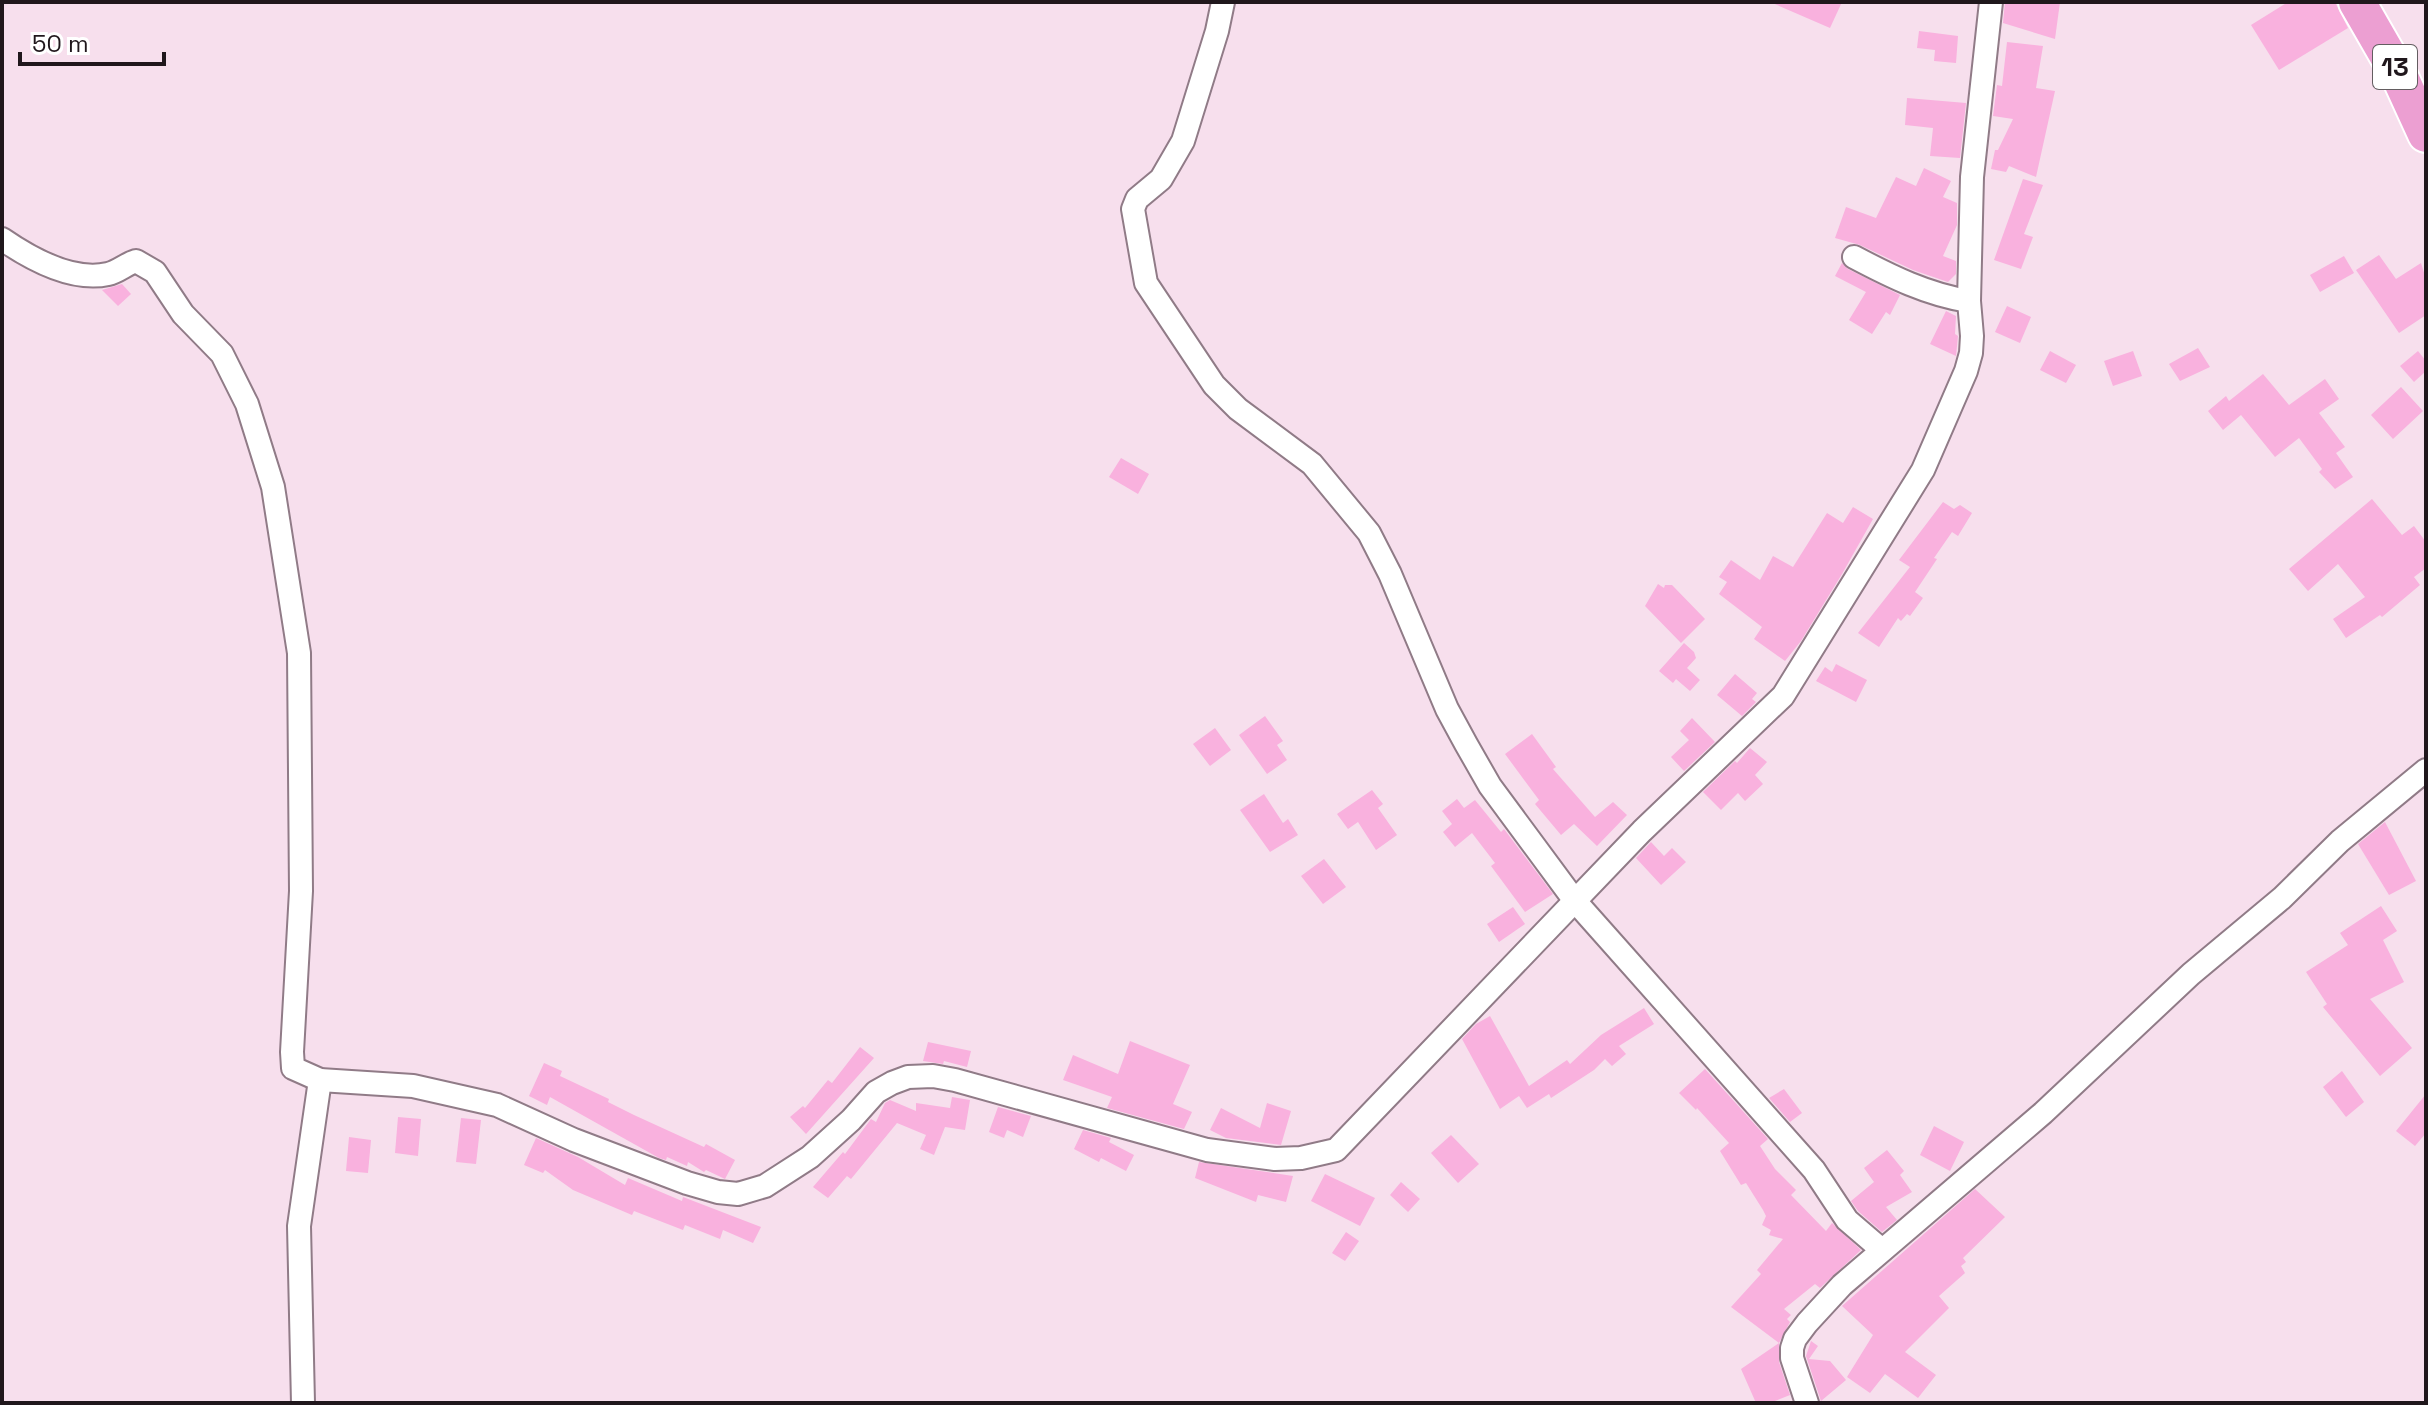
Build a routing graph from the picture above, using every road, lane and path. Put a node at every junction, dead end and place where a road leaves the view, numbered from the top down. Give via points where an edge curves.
1 (1223, 2) edge
2 (1991, 2) edge
3 (2357, 2) edge
4 (2426, 134) edge
5 (2, 239) edge
6 (1854, 257) dead end
7 (1969, 301) junction
8 (2426, 770) edge
9 (1575, 901) junction
10 (320, 1080) junction
11 (1882, 1250) junction
12 (303, 1403) edge
13 (1807, 1403) edge

1 - 9 street via 1183,141 1161,179 1133,209 1146,283 1214,385 1312,464 1369,533 1466,744 1490,786
2 - 7 street via 1972,177
3 - 4 highway, 13
5 - 10 street via 81,276 111,274 136,261 148,267 222,354 247,404 273,487 299,653 301,891 293,1068
6 - 7 street via 1903,282
7 - 9 street via 1971,353 1923,470 1793,681 1772,708
8 - 11 street
9 - 10 street via 1336,1150 1301,1158 1207,1150 955,1080 908,1077 876,1092 810,1157 765,1186 738,1194 718,1192 574,1140 497,1105 413,1086
9 - 11 street via 1814,1170 1847,1220
10 - 12 street via 299,1226
11 - 13 street via 1831,1296 1795,1339 1792,1358

